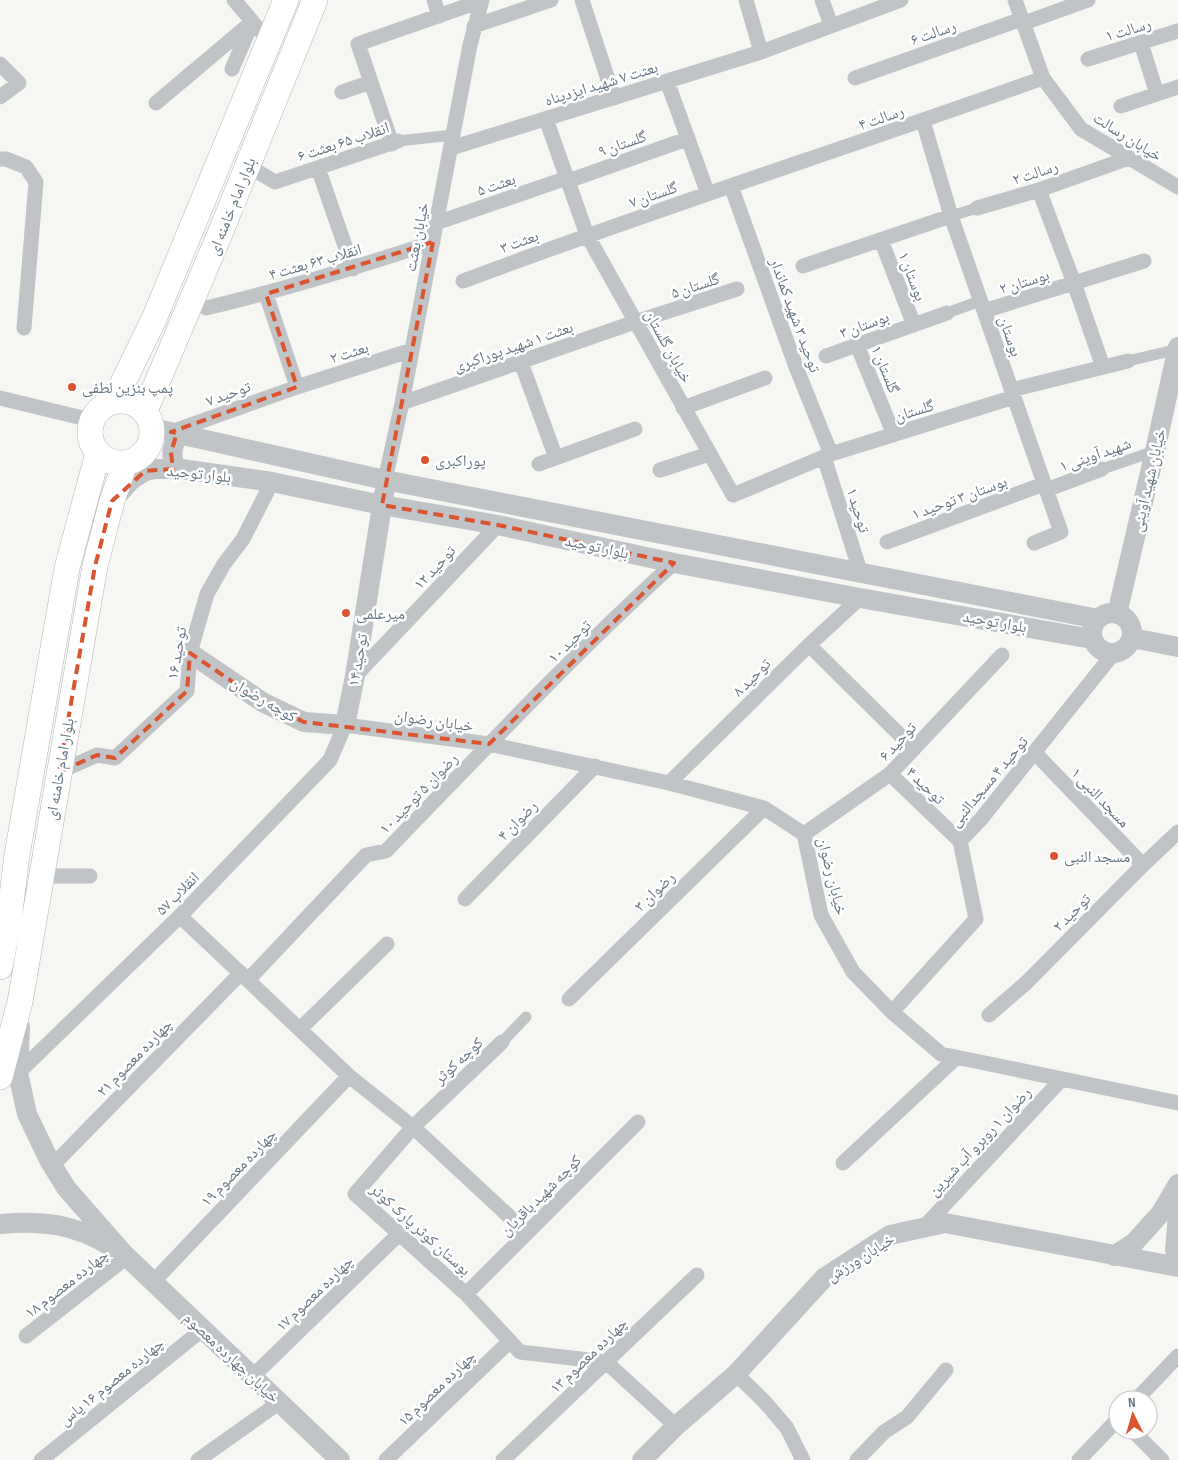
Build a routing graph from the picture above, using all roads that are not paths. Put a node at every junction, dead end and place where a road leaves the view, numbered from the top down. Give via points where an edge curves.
1 (234, 0) edge
2 (286, 0) edge
3 (316, 0) edge
4 (434, 0) edge
5 (551, 0) edge
6 (582, 0) edge
7 (746, 0) edge
8 (822, 0) edge
9 (901, 0) edge
10 (1015, 0) edge
11 (1088, 0) edge
12 (481, 1) edge
13 (439, 16) junction
14 (1023, 21) junction
15 (252, 22) junction
16 (831, 25) junction
17 (474, 26) junction
18 (1178, 31) edge
19 (269, 41) junction
20 (1141, 43) junction
21 (762, 52) junction
22 (1088, 59) dead end
23 (0, 64) edge
24 (232, 69) dead end
25 (855, 78) dead end
26 (1043, 78) junction
27 (667, 81) junction
28 (371, 82) junction
29 (1178, 87) edge
30 (342, 92) dead end
31 (1158, 94) junction
32 (0, 98) edge
33 (614, 98) junction
34 (156, 103) dead end
35 (1122, 106) dead end
36 (546, 118) junction
37 (923, 121) junction
38 (687, 139) junction
39 (395, 142) junction
40 (452, 142) junction
41 (1129, 158) junction
42 (0, 159) edge
43 (248, 166) junction
44 (318, 168) junction
45 (567, 179) junction
46 (731, 186) junction
47 (1178, 187) edge
48 (1039, 190) junction
49 (708, 194) junction
50 (978, 208) joint
51 (950, 216) junction
52 (436, 223) junction
53 (587, 234) junction
54 (881, 240) junction
55 (433, 242) junction
56 (1144, 261) dead end
57 (802, 266) dead end
58 (353, 269) junction
59 (463, 281) dead end
60 (1074, 283) junction
61 (737, 290) dead end
62 (266, 294) junction
63 (982, 306) junction
64 (206, 308) dead end
65 (948, 313) joint
66 (635, 322) junction
67 (914, 325) junction
68 (24, 328) dead end
69 (858, 345) junction
70 (1178, 348) edge
71 (412, 350) junction
72 (826, 356) dead end
73 (1128, 361) joint
74 (521, 362) junction
75 (1103, 367) junction
76 (765, 378) dead end
77 (297, 387) junction
78 (1013, 394) junction
79 (0, 398) edge
80 (114, 401) junction
81 (402, 403) junction
82 (683, 408) junction
83 (92, 420) junction
84 (162, 426) junction
85 (635, 429) dead end
86 (894, 435) junction
87 (1156, 451) junction
88 (98, 453) junction
89 (709, 454) junction
90 (828, 456) junction
91 (556, 458) junction
92 (125, 462) junction
93 (539, 464) dead end
94 (175, 468) junction
95 (1102, 469) joint
96 (660, 470) dead end
97 (385, 480) junction
98 (272, 482) junction
99 (1045, 487) junction
100 (112, 501) junction
101 (382, 505) junction
102 (498, 525) junction
103 (887, 542) dead end
104 (1034, 543) dead end
105 (674, 563) junction
106 (861, 574) junction
107 (860, 598) junction
108 (1061, 612) junction
109 (1117, 614) junction
110 (1098, 619) junction
111 (1054, 632) junction
112 (1132, 638) junction
113 (1092, 639) junction
114 (56, 640) junction
115 (81, 642) junction
116 (809, 645) junction
117 (1178, 647) edge
118 (190, 653) junction
119 (1113, 654) junction
120 (1002, 655) dead end
121 (355, 676) junction
122 (345, 726) junction
123 (489, 744) junction
124 (36, 748) junction
125 (63, 748) junction
126 (914, 749) junction
127 (1035, 753) junction
128 (595, 766) junction
129 (59, 772) junction
130 (890, 774) junction
131 (669, 783) junction
132 (764, 808) junction
133 (1178, 832) edge
134 (804, 834) junction
135 (960, 841) junction
136 (366, 855) joint
137 (1143, 865) junction
138 (41, 876) junction
139 (90, 876) dead end
140 (465, 899) dead end
141 (180, 916) junction
142 (387, 944) dead end
143 (0, 967) edge
144 (244, 977) junction
145 (569, 999) dead end
146 (892, 1012) junction
147 (989, 1016) dead end
148 (526, 1017) dead end
149 (300, 1029) junction
150 (502, 1042) joint
151 (957, 1057) junction
152 (9, 1075) edge
153 (349, 1076) junction
154 (1062, 1079) junction
155 (1178, 1103) edge
156 (638, 1122) dead end
157 (413, 1127) junction
158 (843, 1163) dead end
159 (52, 1166) junction
160 (1178, 1184) edge
161 (1178, 1214) edge
162 (0, 1224) edge
163 (923, 1228) junction
164 (527, 1233) junction
165 (399, 1234) junction
166 (1178, 1254) edge
167 (125, 1256) junction
168 (1114, 1256) junction
169 (1178, 1267) edge
170 (697, 1275) dead end
171 (153, 1282) junction
172 (466, 1294) junction
173 (203, 1329) junction
174 (26, 1336) dead end
175 (510, 1341) junction
176 (1178, 1356) edge
177 (606, 1362) junction
178 (946, 1370) dead end
179 (736, 1374) junction
180 (252, 1376) junction
181 (1146, 1390) edge
182 (280, 1402) junction
183 (676, 1426) junction
184 (1108, 1430) edge
185 (1142, 1440) edge
186 (867, 1457) edge
187 (41, 1460) edge
188 (198, 1460) edge
189 (340, 1460) edge
190 (386, 1460) edge
191 (503, 1460) edge
192 (642, 1460) edge
193 (803, 1460) edge
194 (1079, 1460) edge
195 (1162, 1460) edge

1 - 15 street
2 - 19 main road, بلوار امام خامنه ای
3 - 43 main road, بلوار امام خامنه ای
4 - 13 street
5 - 17 street
6 - 33 street
7 - 21 street
8 - 16 street
9 - 16 street, بعثت ۷ شهید ایزدپناه
10 - 14 street, خیابان رسالت
11 - 14 street, رسالت ۶
12 - 13 street
12 - 17 street, خیابان بعثت
13 - 28 street via 358,44
14 - 25 street, رسالت ۶
14 - 26 street, خیابان رسالت
15 - 19 street
15 - 24 street
15 - 34 street
16 - 21 street, بعثت ۷ شهید ایزدپناه
17 - 40 street, خیابان بعثت
18 - 20 street, رسالت ۱
19 - 80 main road, بلوار امام خامنه ای via 154,319
20 - 22 street, رسالت ۱
20 - 31 street
21 - 27 street, بعثت ۷ شهید ایزدپناه
23 - 32 street via 19,83
26 - 37 street, رسالت ۴
26 - 41 street, خیابان رسالت via 1081,129
27 - 33 street, بعثت ۷ شهید ایزدپناه
27 - 38 street
28 - 30 street
28 - 39 street
29 - 31 street
31 - 35 street
33 - 36 street, بعثت ۷ شهید ایزدپناه
36 - 40 street, بعثت ۷ شهید ایزدپناه
36 - 45 street, خیابان گلستان
37 - 46 street, رسالت ۴
37 - 51 street, بوستان
38 - 45 street, گلستان ۹
38 - 49 street
39 - 40 street, انقلاب ۶۵ بعثت ۶
39 - 44 street, انقلاب ۶۵ بعثت ۶
40 - 52 street, خیابان بعثت
41 - 47 street, خیابان رسالت
41 - 48 street, رسالت ۲
42 - 68 street via 26,167 36,182
43 - 44 street, انقلاب ۶۵ بعثت ۶ via 275,182
43 - 84 main road, بلوار امام خامنه ای
44 - 58 street
45 - 52 street, بعثت ۵
45 - 53 street, خیابان گلستان
46 - 49 street, گلستان ۷
46 - 90 street, توحید ۳ شهید کماندار
48 - 50 street, رسالت ۲
48 - 60 street
49 - 53 street, گلستان ۷
50 - 51 street, رسالت ۲
51 - 54 street, بوستان ۱
51 - 63 street, بوستان
52 - 55 street, خیابان بعثت
53 - 59 street, بعثت ۳
53 - 66 street, خیابان گلستان
54 - 57 street, بوستان ۱
54 - 67 street, بوستان ۱
55 - 58 street, انقلاب ۶۳ بعثت ۴
55 - 71 street, خیابان بعثت
56 - 60 street, بوستان ۲
58 - 62 street, انقلاب ۶۳ بعثت ۴
60 - 63 street, بوستان ۲
60 - 75 street
61 - 66 street, گلستان ۵
62 - 64 street, انقلاب ۶۳ بعثت ۴
62 - 77 street
63 - 65 street
63 - 78 street, بوستان
65 - 67 street, بوستان ۳
66 - 74 street, بعثت ۱ شهید پوراکبری
66 - 82 street, خیابان گلستان
67 - 69 street, بوستان ۳
69 - 72 street, بوستان ۳
69 - 86 street, گلستان ۱
70 - 73 street
70 - 87 street, خیابان شهید آوینی
71 - 77 street, بعثت ۲
71 - 81 street, خیابان بعثت
73 - 75 street, گلستان
74 - 81 street, بعثت ۱ شهید پوراکبری
74 - 91 street
75 - 78 street, گلستان
76 - 82 street
77 - 84 street, توحید ۷
78 - 86 street, گلستان
78 - 99 street, بوستان
79 - 83 street
80 - 83 main road via 103,406
80 - 84 main road via 131,402
81 - 97 street, خیابان بعثت
82 - 89 street, خیابان گلستان
83 - 88 main road via 91,441
84 - 92 main road via 140,456
84 - 94 street via 174,441 171,452
84 - 97 street, بلوار توحید
85 - 91 street
86 - 90 street, گلستان
87 - 95 street, شهید آوینی ۱
87 - 109 street, خیابان شهید آوینی
88 - 92 main road via 110,461
88 - 114 main road, بلوار امام خامنه ای via 67,568
89 - 90 street, خیابان گلستان via 733,495
89 - 96 street
90 - 106 street, توحید ۱
91 - 93 street
92 - 100 main road, بلوار امام خامنه ای
94 - 98 street, بلوار توحید
94 - 100 street, بلوار توحید via 145,471 131,480
95 - 99 street, شهید آوینی ۱
97 - 101 street, توحید ۱۴
97 - 106 street, بلوار توحید
98 - 101 street, بلوار توحید
98 - 118 street, توحید ۱۶ via 243,538 207,594
99 - 103 street, بوستان ۳ توحید ۱
99 - 104 street, بوستان via 1061,532
100 - 115 main road, بلوار امام خامنه ای via 94,566
101 - 102 street, بلوار توحید
101 - 121 street, توحید ۱۴
102 - 105 street, بلوار توحید
102 - 121 street, توحید ۱۲
105 - 107 street, بلوار توحید
105 - 123 street, توحید ۱۰
106 - 108 street, بلوار توحید
107 - 111 street, بلوار توحید
107 - 116 street, توحید ۸
108 - 110 street, بلوار توحید
108 - 111 street via 1061,626
109 - 110 street via 1106,614
109 - 112 street via 1131,627
110 - 113 street via 1092,628
111 - 113 street, بلوار توحید
112 - 117 street
112 - 119 street via 1125,649
113 - 119 street via 1100,650
114 - 115 main road via 64,654 73,656
114 - 124 main road, بلوار امام خامنه ای
115 - 125 main road, بلوار امام خامنه ای
116 - 126 street
116 - 131 street, توحید ۸
118 - 122 street, کوچه رضوان via 264,703 304,722
118 - 129 street, توحید ۱۶ via 186,691 115,758 97,755
119 - 127 street, توحید ۴ مسجدالنبی
120 - 126 street, توحید ۶
121 - 122 street, توحید ۱۴
122 - 123 street, خیابان رضوان
122 - 141 street, انقلاب ۵۷ via 330,760
123 - 128 street, خیابان رضوان
123 - 136 street, رضوان ۵ توحید ۱۰ via 386,851
124 - 125 main road via 50,735 57,736
124 - 143 main road, بلوار امام خامنه ای
125 - 129 main road, بلوار امام خامنه ای
126 - 130 street, توحید ۶
127 - 135 street, توحید ۴ مسجدالنبی
127 - 137 street, مسجد النبی ۱
128 - 131 street, خیابان رضوان
128 - 140 street, رضوان ۴
129 - 138 main road, بلوار امام خامنه ای
130 - 134 street, توحید ۶
130 - 135 street, توحید ۴
131 - 132 street, خیابان رضوان
132 - 134 street, خیابان رضوان
132 - 145 street, رضوان ۳
133 - 137 street, توحید ۲
134 - 146 street, خیابان رضوان via 822,915 853,972
135 - 146 street, توحید ۴ مسجدالنبی via 976,919
136 - 144 street, چهارده معصوم ۲۱
137 - 147 street, توحید ۲
138 - 139 street
138 - 152 main road, بلوار امام خامنه ای
141 - 144 street
141 - 152 street, انقلاب ۵۷
142 - 149 street
144 - 149 street
144 - 159 street, چهارده معصوم ۲۱
146 - 151 street, خیابان رضوان via 941,1054
148 - 150 street, کوچه کوثر
149 - 153 street
150 - 157 street, کوچه کوثر
151 - 154 street, خیابان رضوان
151 - 158 street
152 - 159 street
153 - 157 street
153 - 171 street, چهارده معصوم ۱۹
154 - 155 street, خیابان رضوان
154 - 163 street, رضوان ۱ روبرو آب شیرین
156 - 164 street, کوچه شهید باقریان
157 - 164 street
157 - 165 street, بوستان کوثر پارک کوثر via 355,1194
159 - 167 street via 67,1189
160 - 168 street via 1161,1213 1134,1243
161 - 166 street via 1175,1251
162 - 167 street via 44,1223 74,1228 100,1239
163 - 168 street, خیابان ورزش via 946,1223
163 - 179 street, خیابان ورزش via 890,1235 824,1278
164 - 172 street, کوچه شهید باقریان
165 - 172 street, بوستان کوثر پارک کوثر
165 - 180 street, چهارده معصوم ۱۷
167 - 171 street, خیابان چهارده معصوم
167 - 174 street, چهارده معصوم ۱۸
168 - 169 street, خیابان ورزش
170 - 177 street, چهارده معصوم ۱۳
171 - 173 street, خیابان چهارده معصوم
172 - 175 street, بوستان کوثر پارک کوثر
173 - 180 street, خیابان چهارده معصوم
173 - 187 street, چهارده معصوم ۱۶ یاس
175 - 177 street, بوستان کوثر پارک کوثر via 520,1352
175 - 190 street, چهارده معصوم ۱۵
176 - 181 street
177 - 183 street
177 - 191 street, چهارده معصوم ۱۳
178 - 186 street via 907,1417 884,1432
179 - 183 street, خیابان ورزش
179 - 193 street via 787,1428
180 - 182 street, خیابان چهارده معصوم
182 - 188 street
182 - 189 street, خیابان چهارده معصوم
183 - 192 street, خیابان ورزش
184 - 194 street
185 - 195 street

